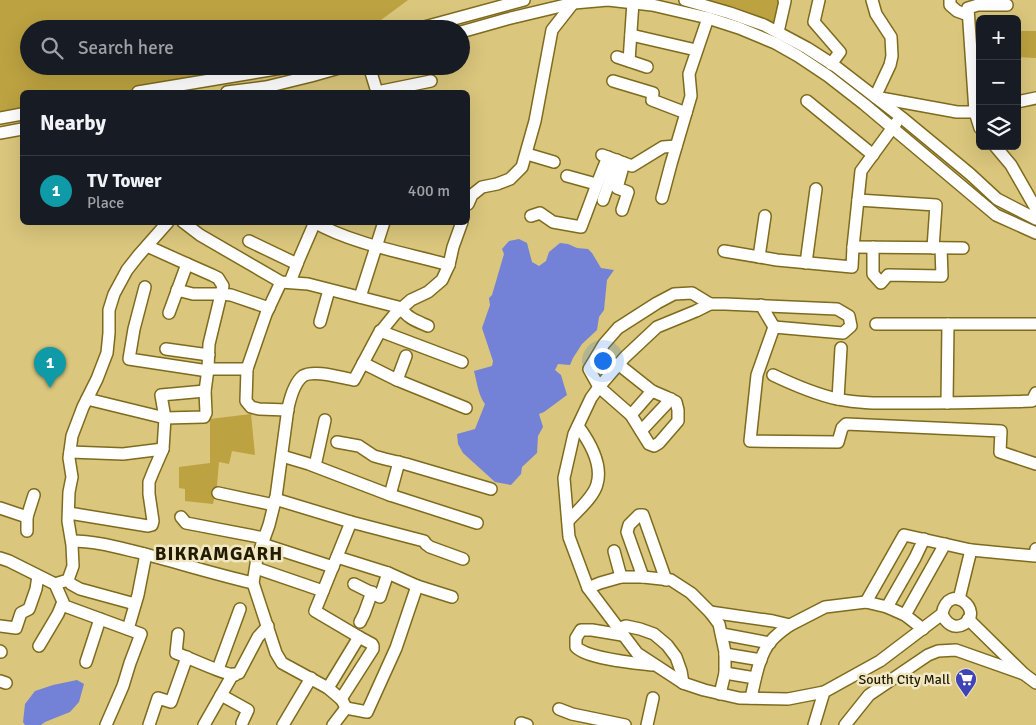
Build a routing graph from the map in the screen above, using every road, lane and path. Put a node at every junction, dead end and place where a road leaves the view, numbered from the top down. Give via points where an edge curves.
1 (524, 0) edge
2 (685, 0) edge
3 (785, 0) edge
4 (819, 0) edge
5 (872, 0) edge
6 (950, 0) edge
7 (568, 2) edge
8 (633, 2) junction
9 (1008, 5) dead end
10 (968, 15) junction
11 (708, 18) junction
12 (450, 20) edge
13 (470, 29) edge
14 (778, 32) junction
15 (631, 35) junction
16 (696, 50) junction
17 (617, 57) dead end
18 (629, 61) junction
19 (831, 64) junction
20 (647, 67) dead end
21 (240, 75) edge
22 (314, 75) edge
23 (372, 75) edge
24 (431, 81) dead end
25 (613, 82) dead end
26 (150, 90) edge
27 (267, 90) edge
28 (376, 90) edge
29 (387, 90) edge
30 (874, 97) junction
31 (1036, 98) edge
32 (1021, 101) edge
33 (807, 102) dead end
34 (976, 105) edge
35 (976, 111) edge
36 (686, 113) junction
37 (20, 114) edge
38 (901, 117) junction
39 (0, 118) edge
40 (20, 128) edge
41 (892, 128) junction
42 (0, 133) edge
43 (676, 146) junction
44 (998, 150) edge
45 (527, 154) junction
46 (873, 155) junction
47 (612, 159) junction
48 (554, 162) dead end
49 (970, 174) junction
50 (567, 176) dead end
51 (596, 184) junction
52 (963, 188) junction
53 (816, 189) dead end
54 (470, 198) edge
55 (662, 198) dead end
56 (603, 200) dead end
57 (858, 200) junction
58 (622, 210) dead end
59 (1036, 210) edge
60 (531, 216) dead end
61 (765, 216) dead end
62 (1036, 219) edge
63 (165, 225) edge
64 (187, 225) edge
65 (313, 225) edge
66 (318, 225) edge
67 (383, 225) edge
68 (461, 225) edge
69 (1035, 231) edge
70 (249, 242) dead end
71 (147, 246) junction
72 (376, 246) junction
73 (853, 246) junction
74 (873, 247) junction
75 (937, 248) junction
76 (964, 248) dead end
77 (724, 251) dead end
78 (759, 257) junction
79 (806, 263) junction
80 (187, 264) junction
81 (297, 264) junction
82 (449, 264) junction
83 (286, 282) junction
84 (145, 287) dead end
85 (177, 290) junction
86 (329, 290) junction
87 (222, 294) junction
88 (360, 297) junction
89 (710, 304) junction
90 (761, 305) junction
91 (269, 308) junction
92 (402, 308) junction
93 (169, 312) dead end
94 (320, 322) dead end
95 (876, 324) dead end
96 (948, 324) junction
97 (1036, 324) edge
98 (428, 326) dead end
99 (774, 327) junction
100 (380, 331) junction
101 (841, 348) dead end
102 (166, 349) dead end
103 (209, 355) junction
104 (406, 356) dead end
105 (462, 362) dead end
106 (364, 363) junction
107 (618, 364) junction
108 (247, 369) junction
109 (208, 370) junction
110 (773, 375) dead end
111 (397, 380) junction
112 (599, 387) junction
113 (205, 391) junction
114 (652, 391) junction
115 (1036, 392) edge
116 (87, 399) junction
117 (670, 399) junction
118 (838, 399) junction
119 (947, 403) junction
120 (466, 408) dead end
121 (288, 410) junction
122 (631, 415) junction
123 (165, 418) junction
124 (325, 420) dead end
125 (578, 426) junction
126 (642, 431) junction
127 (338, 442) dead end
128 (163, 449) junction
129 (70, 452) junction
130 (282, 456) junction
131 (399, 462) junction
132 (1036, 464) edge
133 (315, 466) junction
134 (492, 488) dead end
135 (218, 493) dead end
136 (34, 495) dead end
137 (390, 495) junction
138 (274, 502) junction
139 (0, 508) edge
140 (69, 513) junction
141 (27, 516) junction
142 (181, 517) dead end
143 (568, 521) junction
144 (352, 522) junction
145 (477, 523) dead end
146 (27, 531) dead end
147 (924, 539) junction
148 (72, 541) junction
149 (263, 541) junction
150 (945, 544) junction
151 (1036, 549) edge
152 (970, 550) junction
153 (614, 551) dead end
154 (144, 554) junction
155 (0, 558) edge
156 (463, 559) dead end
157 (335, 562) junction
158 (256, 568) junction
159 (388, 573) junction
160 (38, 576) junction
161 (642, 577) junction
162 (621, 578) junction
163 (68, 580) junction
164 (666, 580) junction
165 (253, 583) junction
166 (55, 584) junction
167 (354, 584) dead end
168 (417, 586) junction
169 (588, 588) junction
170 (323, 591) junction
171 (372, 592) junction
172 (452, 597) dead end
173 (959, 598) junction
174 (866, 602) junction
175 (135, 604) junction
176 (62, 605) junction
177 (886, 607) junction
178 (240, 609) dead end
179 (710, 612) junction
180 (942, 614) junction
181 (905, 615) junction
182 (100, 619) junction
183 (968, 619) junction
184 (360, 622) dead end
185 (790, 625) junction
186 (0, 626) edge
187 (268, 626) junction
188 (128, 629) junction
189 (923, 629) junction
190 (620, 632) junction
191 (178, 634) dead end
192 (722, 634) junction
193 (359, 637) junction
194 (770, 643) junction
195 (39, 646) dead end
196 (725, 654) junction
197 (187, 658) junction
198 (761, 660) junction
199 (86, 662) dead end
200 (654, 665) junction
201 (218, 670) junction
202 (725, 673) junction
203 (232, 674) junction
204 (1024, 674) junction
205 (311, 678) junction
206 (755, 678) junction
207 (683, 683) junction
208 (1036, 683) edge
209 (328, 688) junction
210 (824, 692) junction
211 (720, 694) junction
212 (221, 695) junction
213 (653, 698) dead end
214 (751, 698) junction
215 (343, 704) junction
216 (559, 709) dead end
217 (571, 719) edge
218 (242, 723) dead end
219 (106, 725) edge
220 (149, 725) edge
221 (204, 725) edge
222 (283, 725) edge
223 (333, 725) edge
224 (625, 725) edge
225 (647, 725) edge
226 (814, 725) edge
227 (845, 725) edge

1 - 12 street
2 - 14 street
3 - 14 street
4 - 19 street via 814,22 840,52
5 - 30 street via 876,14 891,37 892,47 890,65
6 - 10 street via 950,5 957,11
7 - 8 street
7 - 13 street
7 - 45 street via 552,30
8 - 11 street
8 - 15 street
9 - 10 street via 978,5 968,8
10 - 34 street
11 - 16 street
11 - 41 street via 760,36 798,56
14 - 19 street
15 - 16 street
15 - 18 street
16 - 36 street via 688,74 691,96
17 - 18 street
18 - 20 street
19 - 30 street
21 - 26 street
22 - 27 street
23 - 28 street
24 - 29 street
25 - 36 street via 653,93 652,100
30 - 35 street via 956,112
30 - 38 street
31 - 32 street
33 - 46 street
36 - 43 street
37 - 39 street
38 - 41 street
38 - 49 street
40 - 42 street
41 - 46 street
41 - 52 street
43 - 47 street via 663,147 632,166
43 - 55 street
44 - 59 street via 1011,165
45 - 48 street
45 - 54 street via 522,167 510,179 482,188
46 - 57 street via 861,171
47 - 51 street
47 - 56 street
47 - 58 street via 617,188 628,192
49 - 52 street
49 - 62 street via 997,199
50 - 51 street
51 - 60 street via 581,227 553,222 540,214
52 - 69 street via 996,215
53 - 79 street
57 - 73 street
57 - 75 street via 936,204
61 - 78 street
63 - 71 street
64 - 83 street
65 - 81 street
66 - 72 street
67 - 72 street
68 - 82 street
70 - 81 street
71 - 80 street
71 - 116 street via 114,294 109,310 107,353
72 - 82 street
72 - 88 street
73 - 74 street
73 - 79 street via 852,267
74 - 75 street
74 - 75 street via 873,274 882,283 888,275 942,276
75 - 76 street
77 - 78 street
78 - 79 street
80 - 85 street
80 - 87 street via 218,278
81 - 83 street
82 - 92 street via 442,280
83 - 86 street
83 - 91 street
84 - 109 street via 129,359
85 - 87 street via 193,294
85 - 93 street
86 - 88 street
86 - 94 street
87 - 91 street
87 - 103 street
88 - 92 street
89 - 90 street
89 - 107 street via 657,327
89 - 112 street via 692,293 674,294 618,328 589,369
90 - 99 street
90 - 99 street via 837,308 849,316 851,326 842,334
91 - 108 street
92 - 98 street via 404,313
92 - 100 street
95 - 96 street
96 - 97 street
96 - 119 street
99 - 132 street via 757,375 750,441 838,442 846,424 1002,431 1000,452
100 - 105 street
100 - 106 street
101 - 118 street
102 - 103 street
103 - 109 street
104 - 111 street
106 - 111 street
106 - 121 street via 354,380 325,374 303,376 292,394
107 - 112 street
107 - 114 street
108 - 109 street
108 - 121 street via 246,400 251,407
109 - 113 street
110 - 118 street
111 - 120 street
112 - 122 street
112 - 125 street
113 - 123 street via 204,417
113 - 123 street via 161,395
114 - 117 street
114 - 122 street
115 - 119 street via 1032,401
116 - 123 street
116 - 129 street via 72,436
117 - 126 street
117 - 126 street via 676,402 678,421 659,443 649,444
118 - 119 street
121 - 130 street
122 - 126 street
123 - 128 street
124 - 133 street
125 - 143 street via 564,478
125 - 143 street via 590,443 599,471 597,485 589,498
127 - 131 street via 359,446 374,456
128 - 129 street via 122,454
128 - 140 street via 149,482 152,525
129 - 140 street
130 - 133 street
130 - 138 street
131 - 134 street
131 - 137 street
133 - 137 street
135 - 138 street
136 - 141 street
137 - 145 street
138 - 144 street
138 - 149 street
139 - 141 street
140 - 148 street
141 - 146 street
142 - 149 street via 186,523
143 - 169 street via 569,537
144 - 156 street via 424,541 430,547
144 - 157 street
147 - 150 street
147 - 174 street via 904,535
147 - 177 street
148 - 154 street
148 - 163 street via 73,566
149 - 157 street
149 - 158 street
150 - 152 street
150 - 181 street
151 - 152 street via 1035,556
152 - 173 street
153 - 162 street
154 - 165 street
154 - 175 street
155 - 160 street
157 - 159 street
157 - 170 street
158 - 165 street
158 - 170 street
159 - 168 street
159 - 171 street via 380,597
160 - 166 street
160 - 186 street via 29,609 21,613 16,628
161 - 162 street
161 - 164 street
161 - 164 street via 627,532 629,525 643,515
162 - 169 street
163 - 166 street
163 - 175 street via 74,587
164 - 179 street via 691,593
165 - 187 street
166 - 176 street
167 - 171 street
168 - 172 street
168 - 215 street via 396,648 367,712
169 - 190 street
170 - 193 street via 315,611
171 - 184 street
173 - 180 street via 950,600
173 - 183 street via 970,611
174 - 177 street
174 - 185 street via 825,607
175 - 188 street
176 - 182 street
176 - 195 street
177 - 181 street
178 - 201 street
179 - 185 street
179 - 192 street
180 - 183 street via 950,625 964,624
180 - 189 street
181 - 189 street
182 - 188 street
182 - 199 street
183 - 204 street
185 - 194 street
187 - 203 street via 258,637 239,673
187 - 205 street via 282,663
188 - 219 street via 141,634
189 - 210 street via 880,662
190 - 200 street via 637,653
190 - 200 street via 581,630 576,638 576,647 601,657
190 - 207 street via 626,626 654,634 676,657
191 - 197 street via 176,653
192 - 194 street
192 - 196 street
193 - 209 street
193 - 215 street via 372,644 373,649
194 - 198 street
196 - 198 street
196 - 202 street
197 - 201 street
197 - 220 street via 171,702 158,698
198 - 206 street
200 - 207 street
201 - 203 street
202 - 206 street
202 - 211 street
203 - 212 street
204 - 208 street
204 - 227 street via 956,650 938,652 928,655 869,695
205 - 209 street
205 - 222 street
206 - 214 street
207 - 211 street
209 - 215 street
210 - 214 street via 788,699
210 - 226 street
211 - 214 street
212 - 218 street via 248,710
212 - 221 street
213 - 225 street
215 - 223 street
216 - 217 street
217 - 224 street

